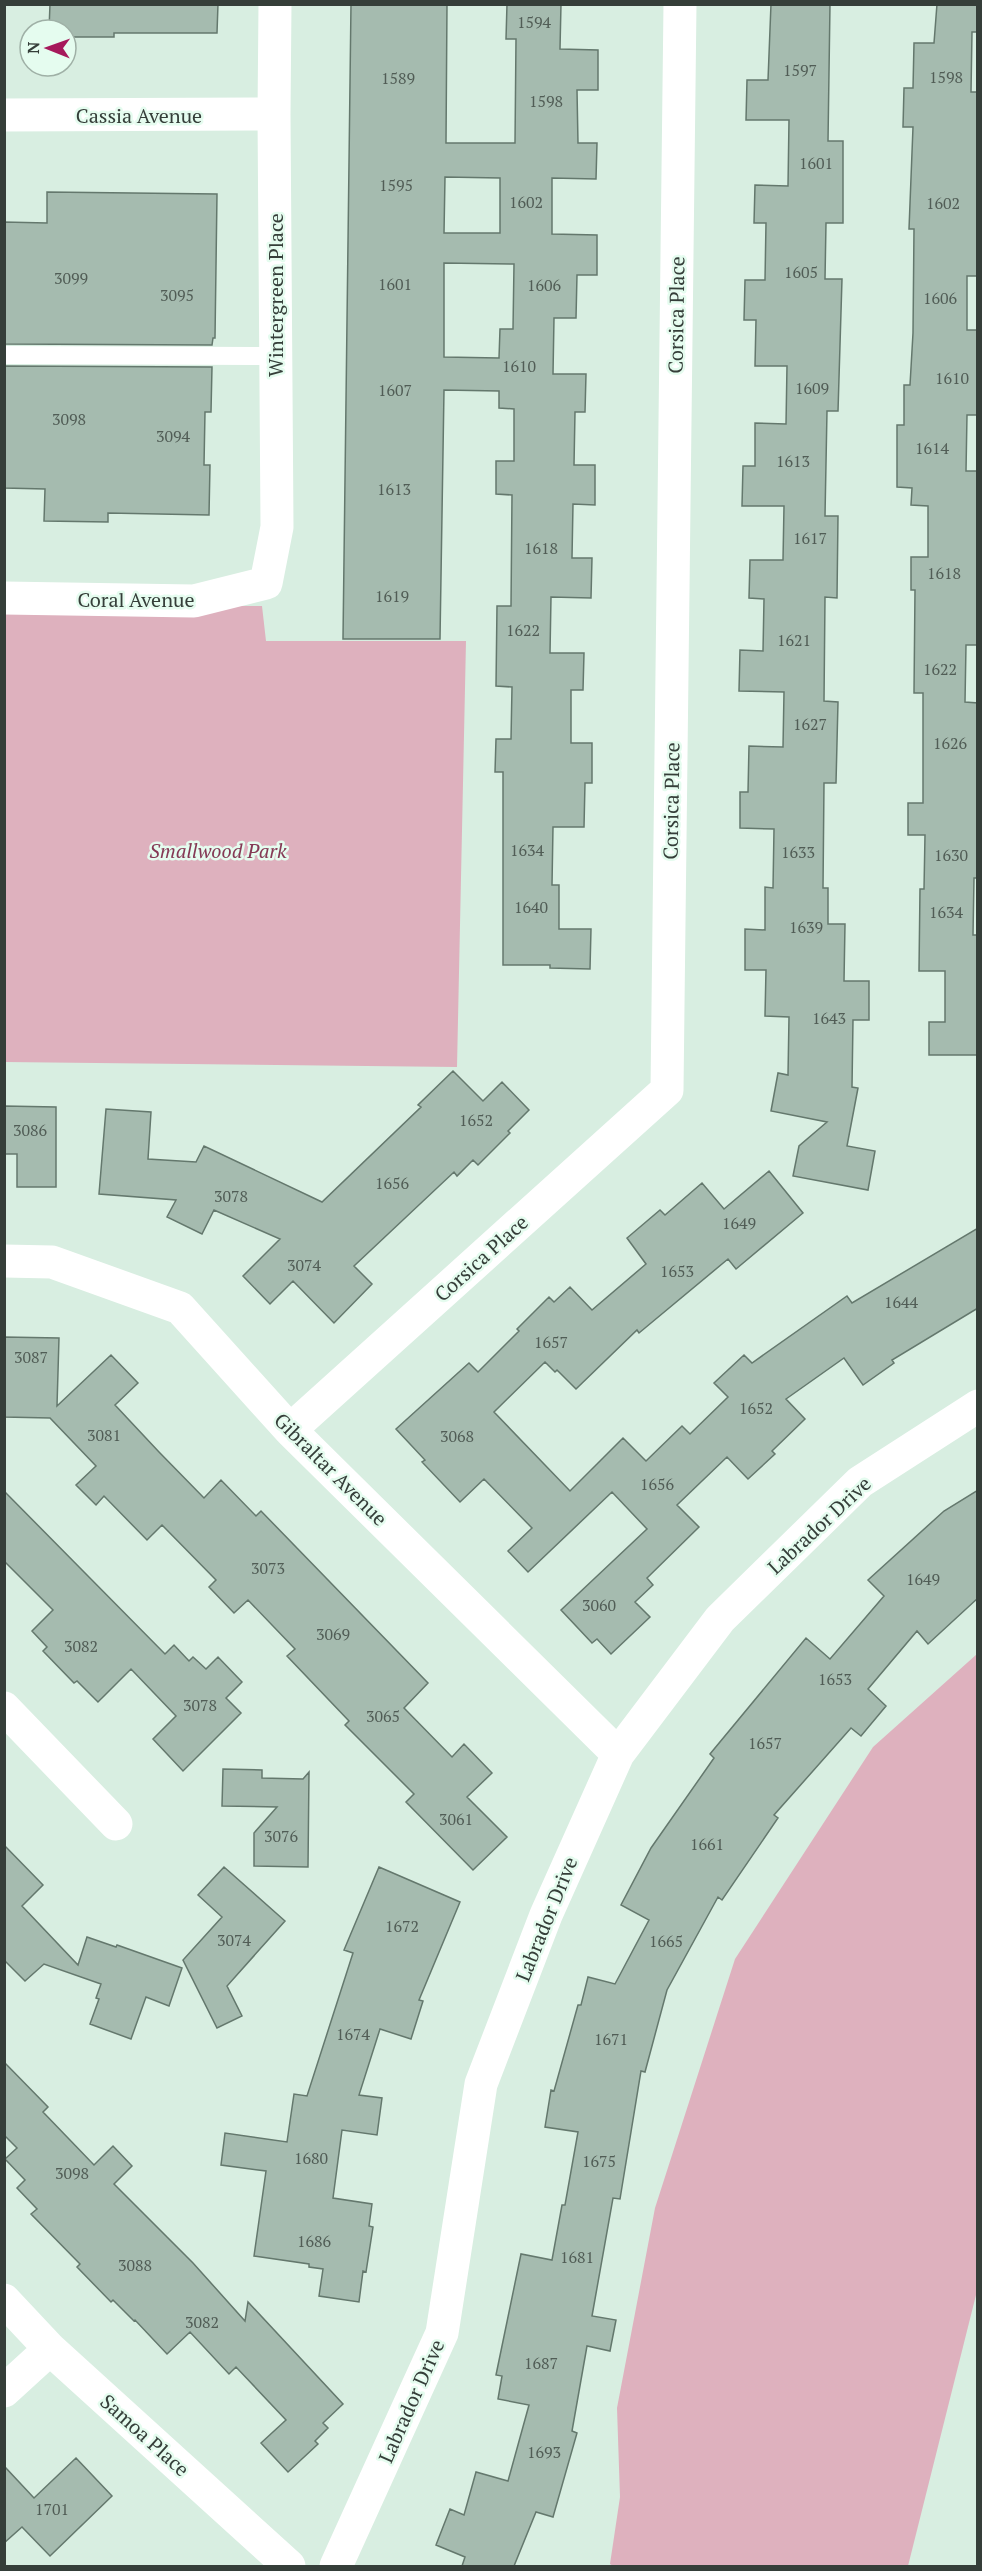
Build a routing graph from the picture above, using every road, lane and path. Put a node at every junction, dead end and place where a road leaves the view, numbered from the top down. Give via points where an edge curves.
1 (275, 4) edge
2 (680, 4) edge
3 (274, 114) junction
4 (4, 115) edge
5 (4, 355) edge
6 (275, 356) junction
7 (266, 583) joint
8 (4, 598) edge
9 (4, 1261) edge
10 (978, 1406) edge
11 (290, 1430) junction
12 (4, 1708) edge
13 (618, 1754) junction
14 (116, 1824) dead end
15 (4, 2300) edge
16 (50, 2349) junction
17 (4, 2391) edge
18 (289, 2566) edge
19 (336, 2566) edge

1 - 3 street, Wintergreen Place
2 - 11 street, Corsica Place via 667,1090
3 - 4 street, Cassia Avenue
3 - 6 street, Wintergreen Place
5 - 6 lane
6 - 7 street, Wintergreen Place via 277,527
7 - 8 street, Coral Avenue via 194,601
9 - 11 street, Gibraltar Avenue via 52,1262 180,1308
10 - 13 street, Labrador Drive via 860,1482 720,1619
11 - 13 street, Gibraltar Avenue
12 - 14 street
13 - 19 street, Labrador Drive via 546,1915 481,2084 442,2333
15 - 16 street, Samoa Place
16 - 17 street
16 - 18 street, Samoa Place

